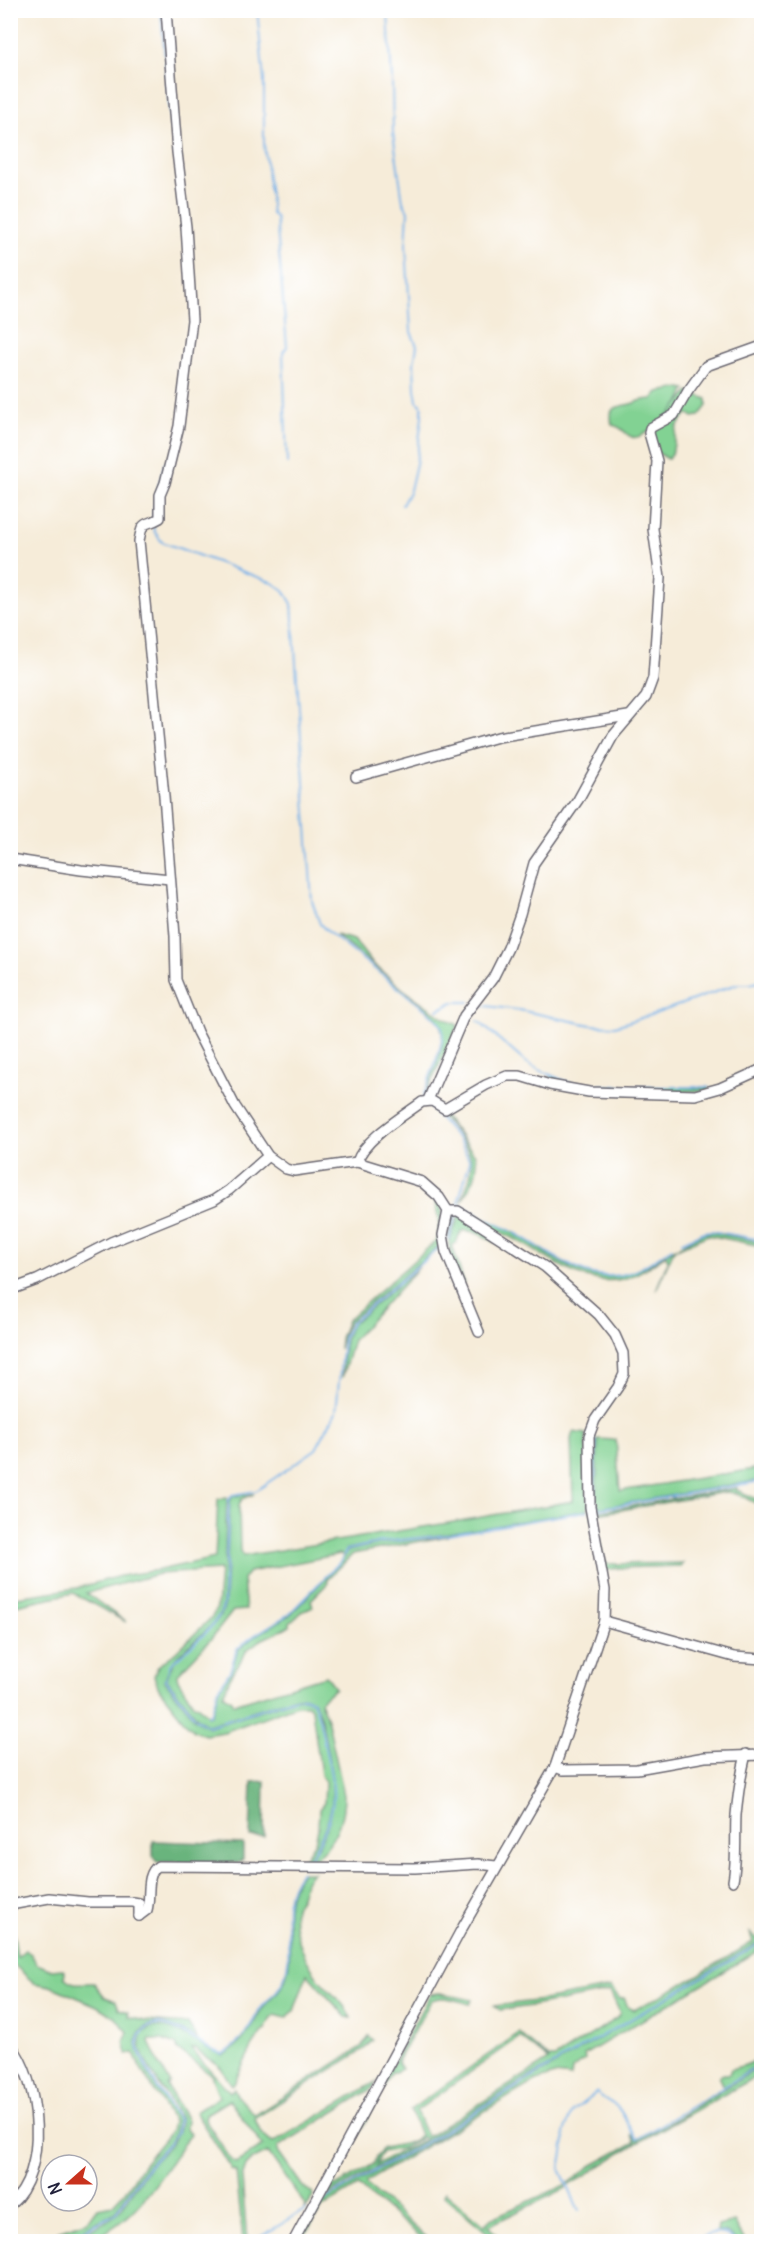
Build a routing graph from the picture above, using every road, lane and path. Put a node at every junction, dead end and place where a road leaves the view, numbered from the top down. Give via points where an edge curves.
1 (166, 10) edge
2 (762, 346) edge
3 (628, 716) junction
4 (356, 777) dead end
5 (10, 859) edge
6 (170, 879) junction
7 (762, 1069) edge
8 (428, 1100) junction
9 (268, 1156) junction
10 (357, 1162) junction
11 (448, 1211) junction
12 (10, 1290) edge
13 (479, 1332) dead end
14 (604, 1621) junction
15 (762, 1659) edge
16 (746, 1754) junction
17 (762, 1755) edge
18 (555, 1767) junction
19 (496, 1866) junction
20 (733, 1881) dead end
21 (10, 1905) edge
22 (10, 2044) edge
23 (10, 2205) edge
24 (293, 2241) edge

1 - 6 street via 192,320 179,426 160,495 160,518 145,524 139,541
2 - 3 street via 706,366 674,415 650,428 657,461 653,529 660,600 653,678 646,697
3 - 4 street via 464,744
3 - 8 street via 569,814 534,863 508,948 493,978 464,1016
5 - 6 street
6 - 9 street via 174,966 182,995 235,1106
7 - 8 street via 695,1095 589,1092 513,1075 486,1085 445,1109
8 - 10 street via 370,1142
9 - 10 street via 294,1171
9 - 12 street via 214,1200 111,1242
10 - 11 street via 422,1182
11 - 13 street via 443,1235 446,1252
11 - 14 street via 458,1211 545,1267 599,1315 623,1353 621,1381 595,1420 590,1436 590,1507 604,1590
14 - 15 street via 734,1657
14 - 18 street
16 - 17 street
16 - 18 street via 637,1769
16 - 20 street via 736,1814
18 - 19 street
19 - 21 street via 158,1866 150,1879 147,1910 139,1916 139,1903 133,1902 49,1898
19 - 24 street
22 - 23 street via 27,2075 38,2143 24,2187

